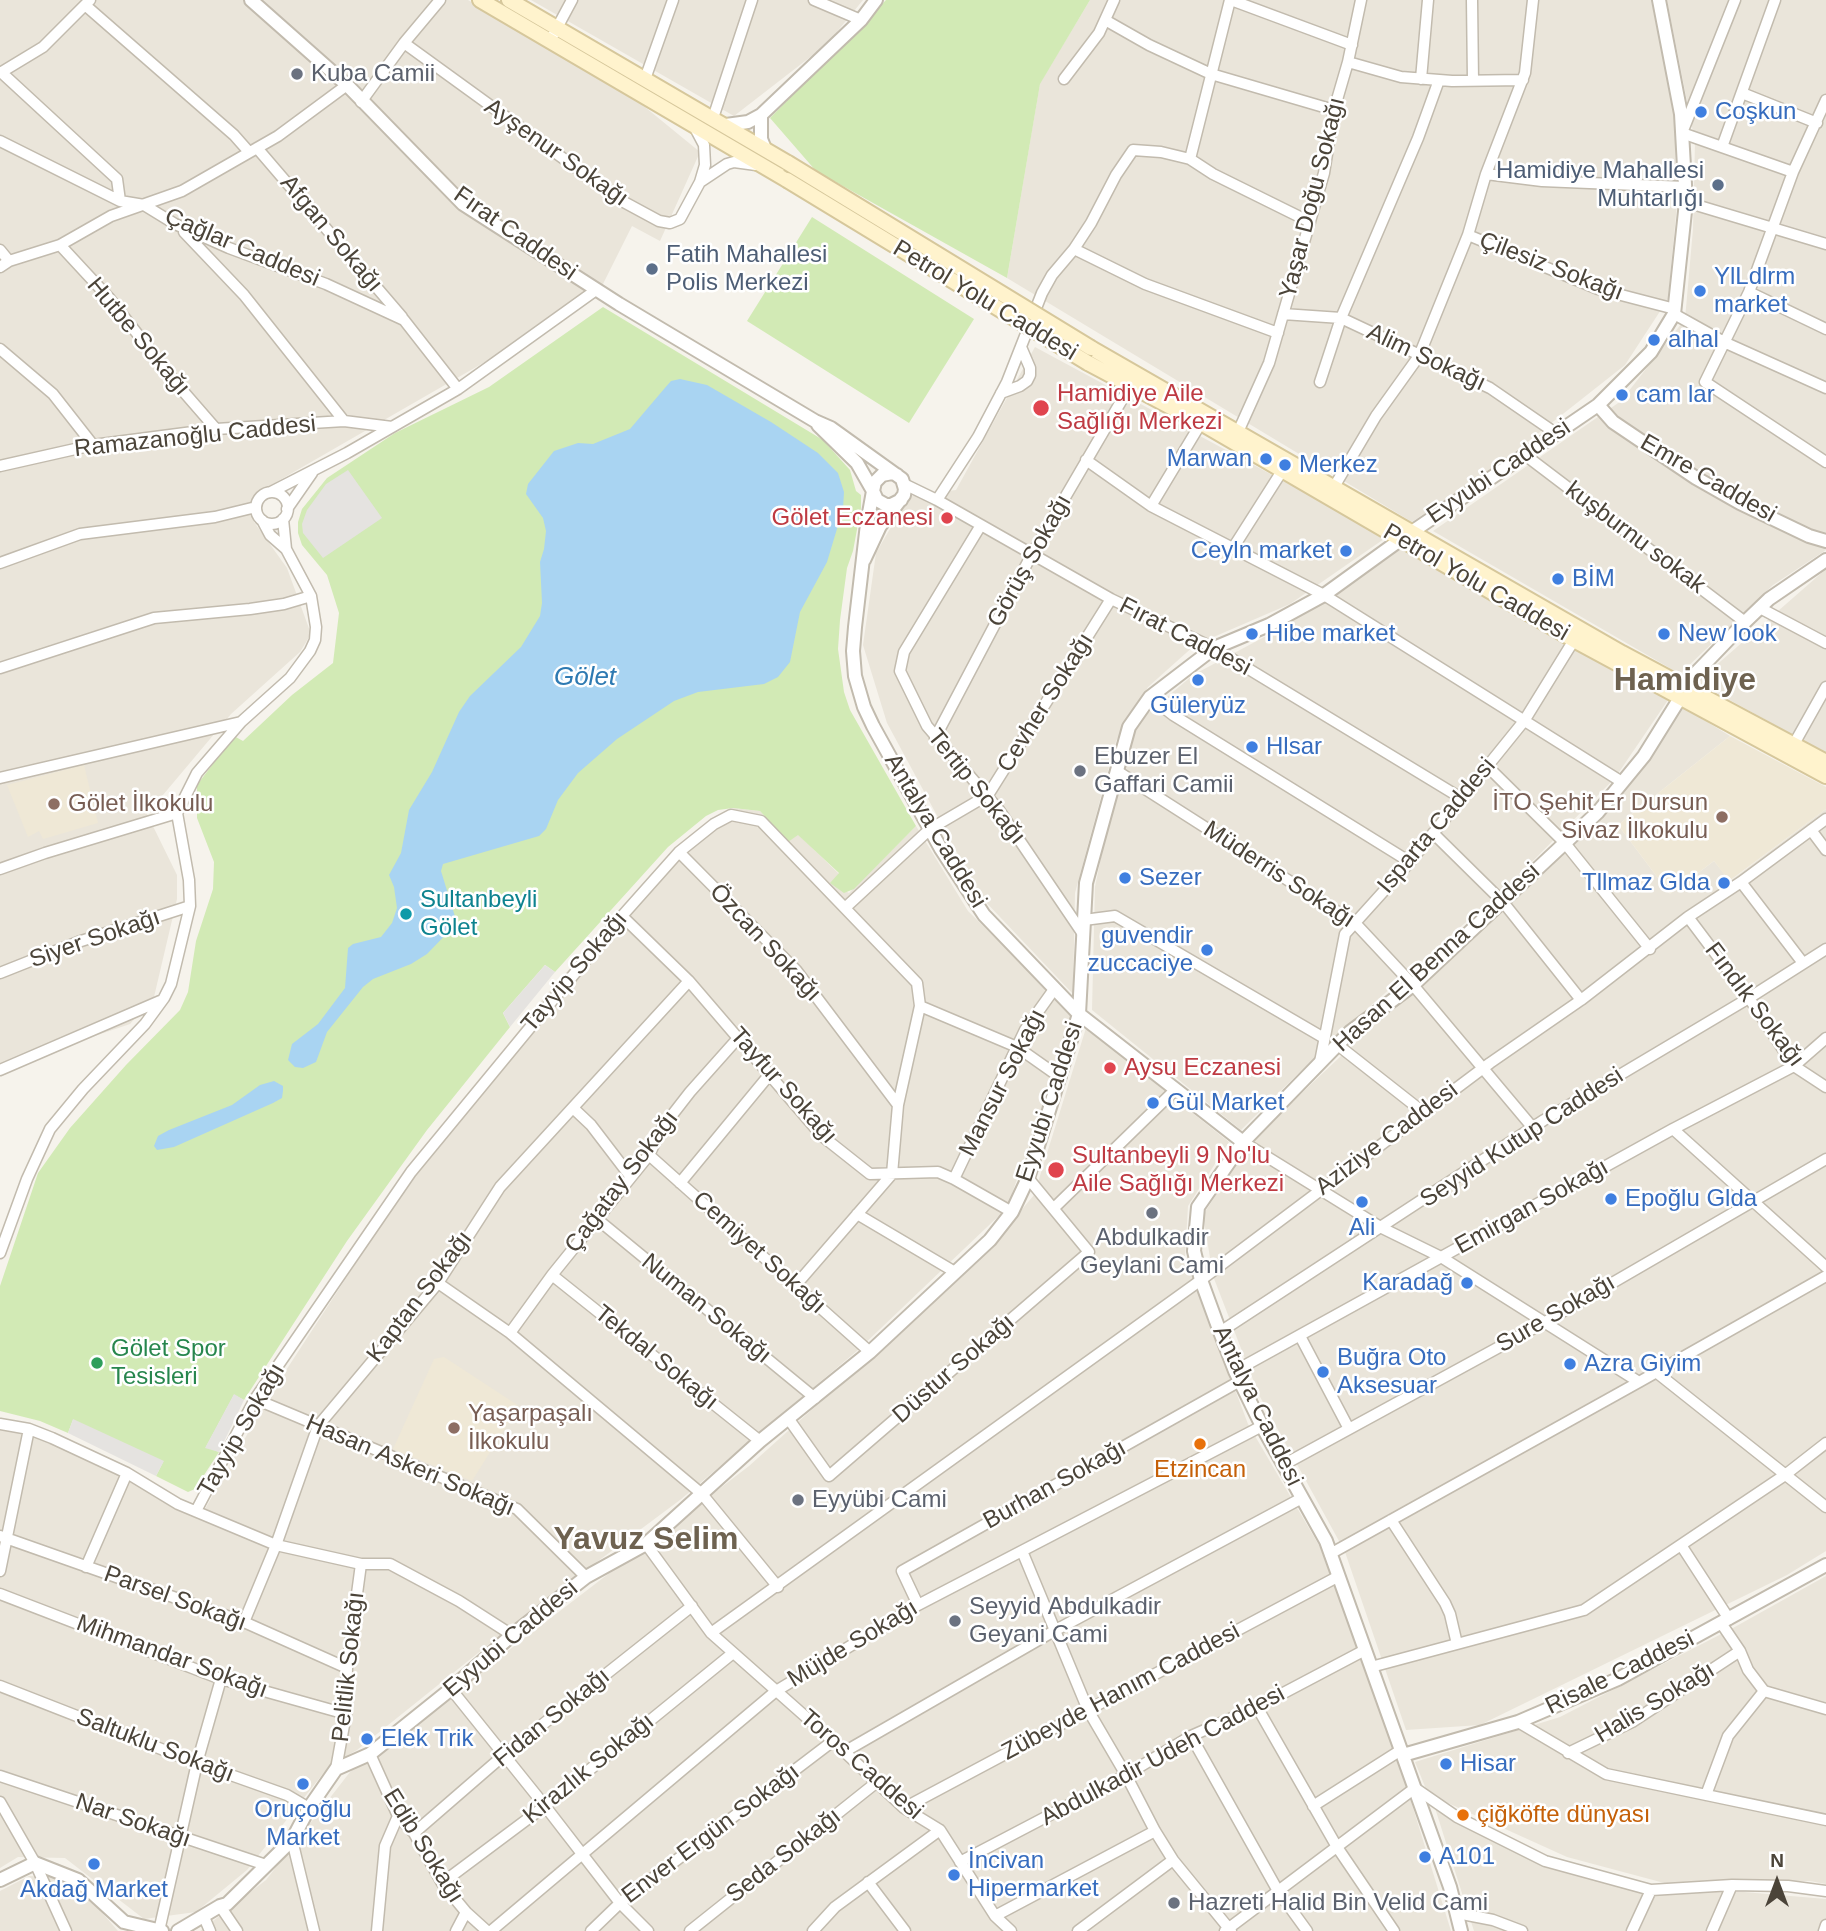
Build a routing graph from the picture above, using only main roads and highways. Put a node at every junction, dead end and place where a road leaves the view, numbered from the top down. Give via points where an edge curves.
1 (480, 0) edge
2 (509, 0) edge
3 (553, 34) junction
4 (1089, 356) junction
5 (1406, 536) junction
6 (1684, 692) junction
7 (1826, 762) edge
8 (1826, 776) edge

1 - 3 main road, Petrol Yolu Caddesi
2 - 3 main road, Petrol Yolu Caddesi
3 - 4 main road, Petrol Yolu Caddesi, bridge via 786,180
3 - 4 main road, Petrol Yolu Caddesi, bridge via 645,79 765,149
4 - 5 main road, Petrol Yolu Caddesi via 1238,432 1334,487
4 - 5 main road, Petrol Yolu Caddesi via 1130,386
5 - 6 main road, Petrol Yolu Caddesi via 1622,653
5 - 6 main road, Petrol Yolu Caddesi via 1574,640
6 - 7 main road, Petrol Yolu Caddesi
6 - 8 main road, Petrol Yolu Caddesi

